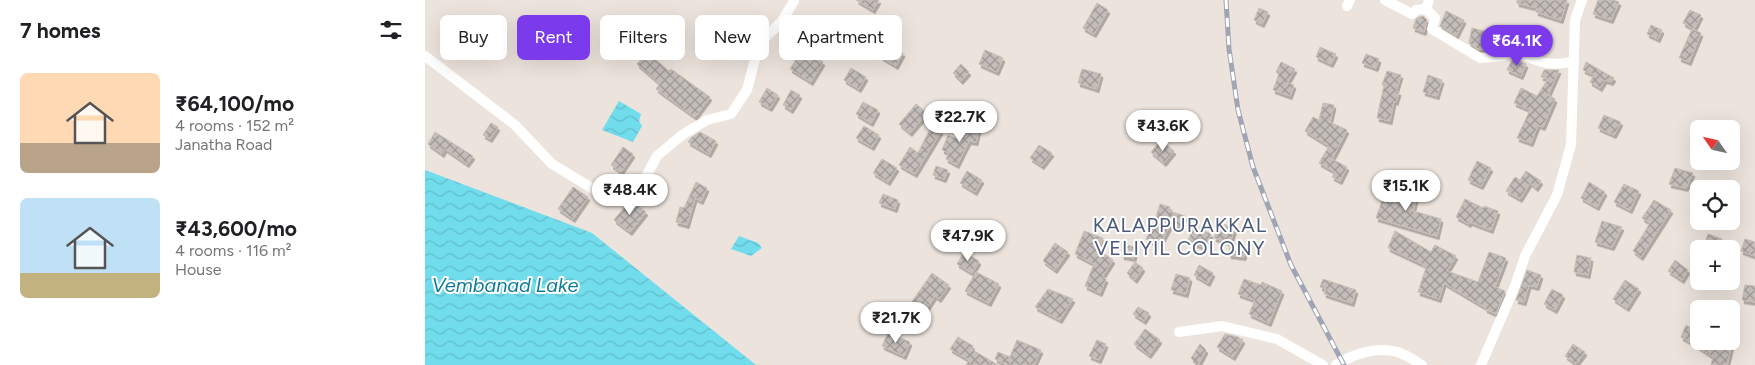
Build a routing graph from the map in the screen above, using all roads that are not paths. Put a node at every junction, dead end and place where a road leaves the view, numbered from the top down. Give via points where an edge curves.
1 (793, 0) edge
2 (1385, 0) edge
3 (1582, 0) edge
4 (1427, 4) edge
5 (425, 56) edge
6 (1574, 61) junction
7 (1179, 332) dead end
8 (1323, 365) edge
9 (1336, 365) edge
10 (1422, 365) edge
11 (1481, 365) edge

1 - 5 street via 782,21 759,44 747,90 731,114 707,120 682,136 657,156 644,180 600,193 552,164 515,124
2 - 4 street via 1412,14
3 - 6 street via 1575,20
4 - 6 street via 1435,18 1432,29 1480,58 1503,56 1513,50 1556,66
6 - 11 street via 1571,145 1557,195 1525,256
7 - 8 street via 1222,326 1277,339
9 - 10 street via 1371,350 1397,352

